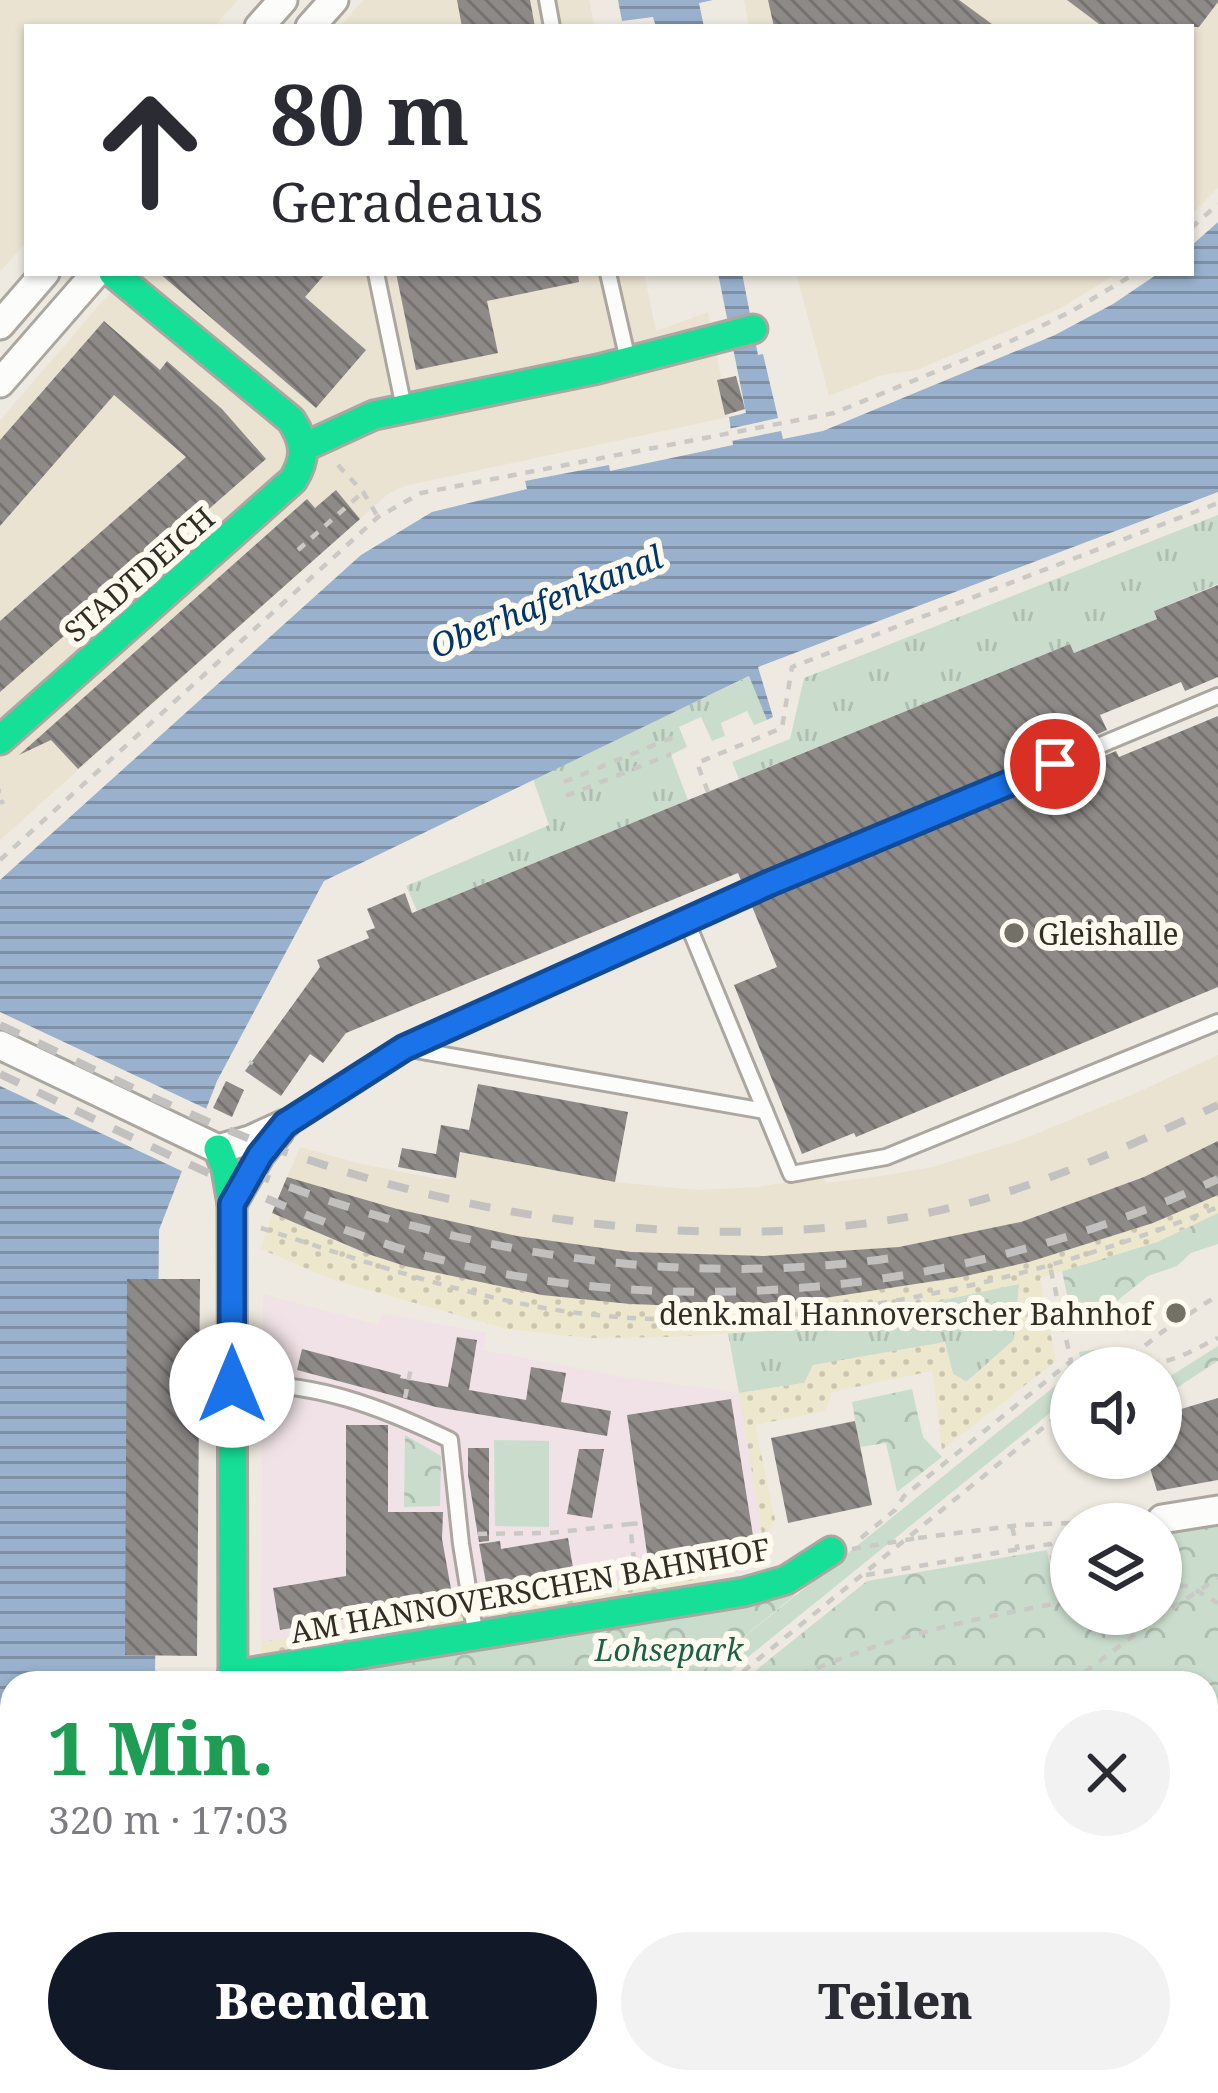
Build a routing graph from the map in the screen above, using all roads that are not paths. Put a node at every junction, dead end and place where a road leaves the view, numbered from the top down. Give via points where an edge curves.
1 (283, 0) edge
2 (334, 0) edge
3 (263, 24) edge
4 (313, 24) edge
5 (42, 276) edge
6 (92, 276) edge
7 (116, 276) edge
8 (377, 276) edge
9 (609, 276) edge
10 (0, 325) edge
11 (741, 332) dead end
12 (628, 361) junction
13 (0, 383) edge
14 (404, 409) junction
15 (311, 445) junction
16 (1218, 696) edge
17 (3, 732) edge
18 (687, 922) junction
19 (1218, 1022) edge
20 (0, 1045) edge
21 (404, 1048) junction
22 (765, 1111) junction
23 (285, 1124) junction
24 (206, 1143) junction
25 (232, 1212) junction
26 (232, 1385) junction
27 (1218, 1510) edge
28 (1182, 1516) edge
29 (841, 1550) road end
30 (476, 1636) junction
31 (232, 1671) edge
32 (277, 1671) edge

1 - 3 street
2 - 4 street
5 - 10 street
6 - 13 street
7 - 15 street
8 - 14 lane
9 - 12 lane
11 - 12 street
12 - 14 street
14 - 15 street
15 - 17 street, STADTDEICH via 293,480
16 - 18 lane
18 - 21 lane
18 - 22 lane
19 - 22 lane via 886,1157 791,1174
20 - 24 street
21 - 22 lane
21 - 23 lane
23 - 24 street via 250,1140
23 - 25 street
24 - 25 street via 226,1169
25 - 26 street
26 - 30 lane via 335,1394 450,1440
26 - 31 street
27 - 28 street
29 - 30 street, AM HANNOVERSCHEN BAHNHOF via 771,1586
30 - 32 street, AM HANNOVERSCHEN BAHNHOF

